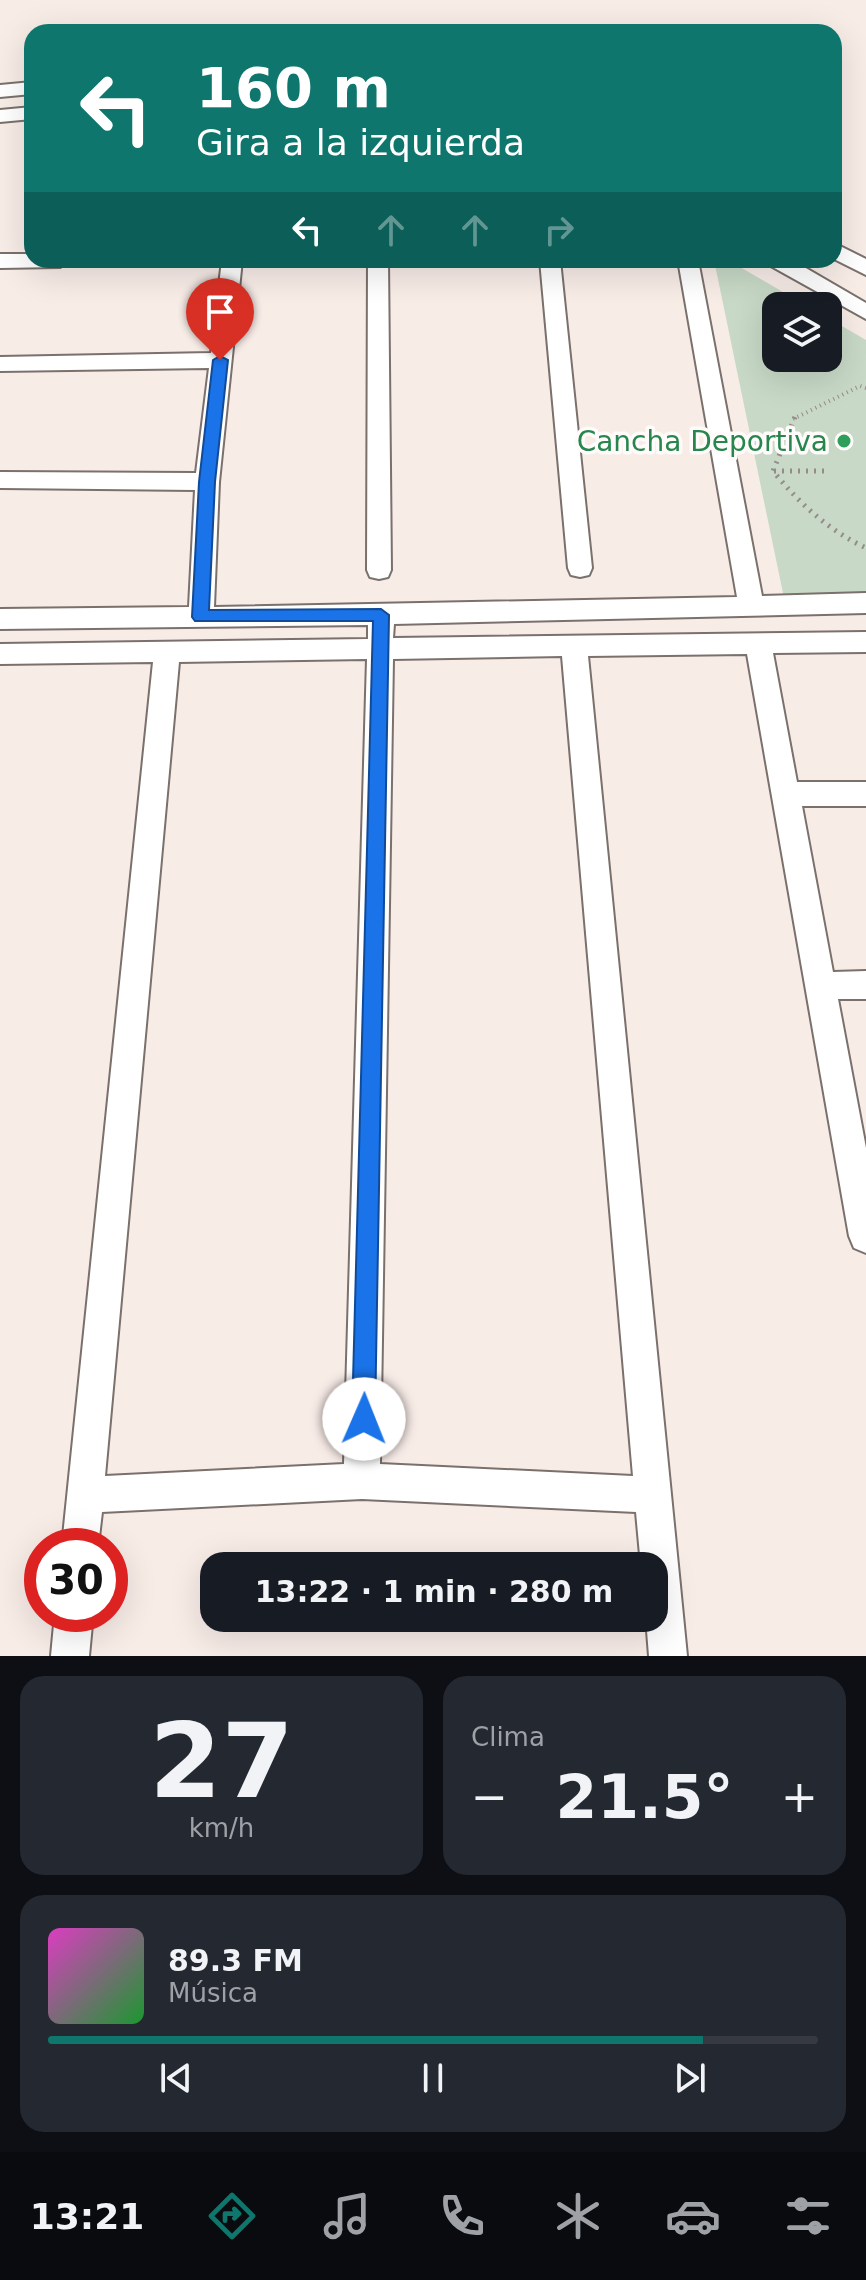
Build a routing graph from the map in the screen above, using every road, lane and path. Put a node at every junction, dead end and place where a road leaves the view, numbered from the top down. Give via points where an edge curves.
1 (24, 89) edge
2 (0, 91) edge
3 (24, 114) edge
4 (0, 116) edge
5 (842, 254) edge
6 (0, 261) edge
7 (24, 261) edge
8 (231, 268) edge
9 (378, 268) edge
10 (551, 268) edge
11 (689, 268) edge
12 (790, 268) edge
13 (866, 268) edge
14 (866, 312) edge
15 (220, 360) junction
16 (0, 364) edge
17 (866, 388) edge
18 (773, 471) junction
19 (830, 471) dead end
20 (0, 480) edge
21 (207, 482) junction
22 (866, 548) edge
23 (580, 568) dead end
24 (379, 570) dead end
25 (866, 603) edge
26 (751, 605) junction
27 (381, 615) junction
28 (201, 617) junction
29 (0, 619) edge
30 (758, 642) junction
31 (866, 642) edge
32 (574, 646) junction
33 (382, 648) junction
34 (167, 651) junction
35 (0, 654) edge
36 (784, 794) junction
37 (866, 794) edge
38 (866, 985) edge
39 (820, 986) junction
40 (863, 1200) edge
41 (866, 1236) edge
42 (362, 1481) junction
43 (84, 1495) junction
44 (653, 1495) junction
45 (81, 1528) edge
46 (72, 1632) edge
47 (70, 1656) edge
48 (668, 1656) edge

1 - 2 street
3 - 4 street
5 - 13 street
6 - 7 street
8 - 15 street
9 - 24 street
10 - 23 street
11 - 26 street
12 - 14 street
15 - 16 street
15 - 21 street
17 - 18 path via 860,386 793,418
18 - 19 path
18 - 22 path via 803,508 840,537
20 - 21 street
21 - 28 street
25 - 26 street
26 - 27 street
27 - 28 street
27 - 33 street
28 - 29 street
30 - 31 street
30 - 32 street
30 - 36 street
32 - 33 street
32 - 44 street
33 - 34 street
33 - 42 street
34 - 35 street
34 - 43 street
36 - 37 street
36 - 39 street
38 - 39 street
39 - 40 street
40 - 41 street
42 - 43 street
42 - 44 street
43 - 45 street
44 - 48 street
46 - 47 street

